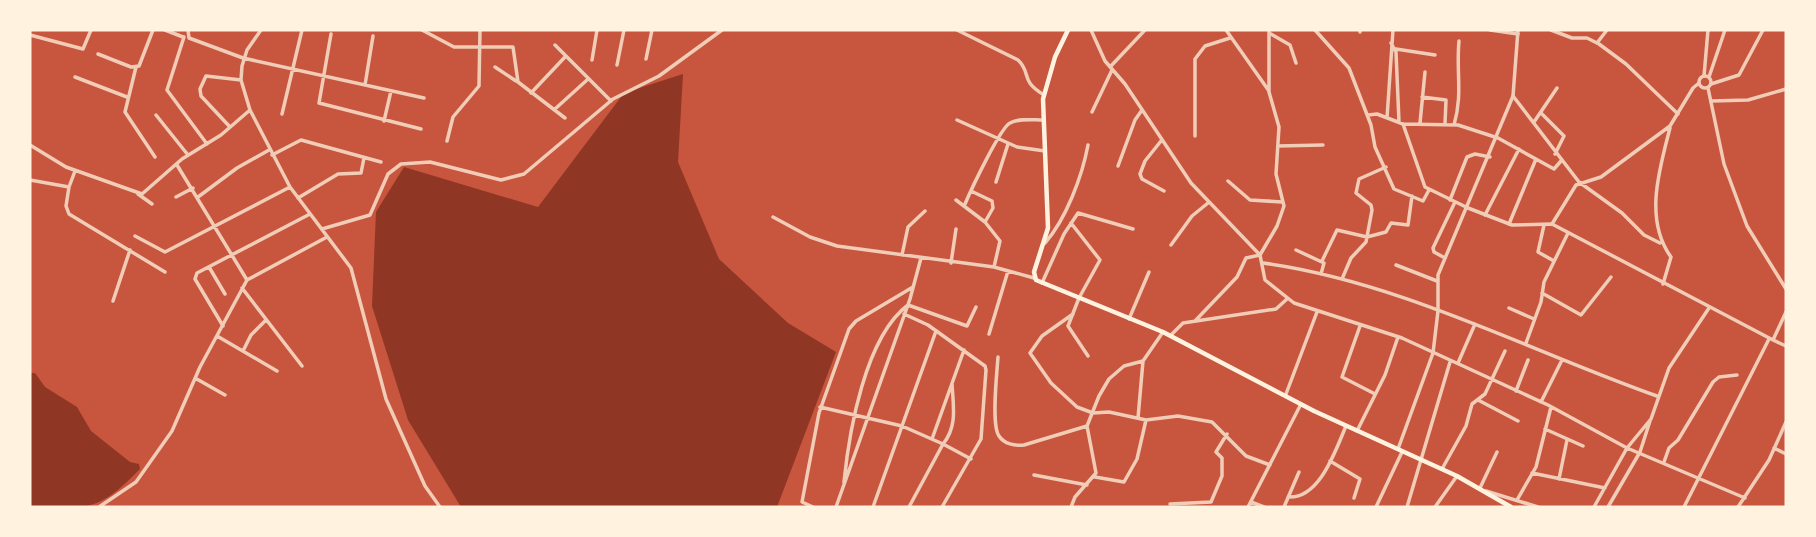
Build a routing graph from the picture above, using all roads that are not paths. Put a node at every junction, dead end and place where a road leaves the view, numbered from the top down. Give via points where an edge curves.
1 (91, 30) edge
2 (153, 30) edge
3 (164, 30) edge
4 (188, 30) edge
5 (261, 30) edge
6 (302, 30) edge
7 (422, 30) edge
8 (481, 30) edge
9 (597, 30) edge
10 (624, 30) edge
11 (652, 30) edge
12 (722, 30) edge
13 (957, 30) edge
14 (1068, 30) edge
15 (1091, 30) edge
16 (1145, 30) edge
17 (1226, 30) edge
18 (1315, 30) edge
19 (1393, 30) edge
20 (1490, 30) edge
21 (1551, 30) edge
22 (1607, 30) edge
23 (1708, 30) edge
24 (1725, 30) edge
25 (1763, 30) edge
26 (1269, 31) edge
27 (1518, 32) edge
28 (331, 34) dead end
29 (30, 35) edge
30 (373, 36) dead end
31 (186, 38) junction
32 (1230, 38) junction
33 (1459, 41) dead end
34 (1597, 43) junction
35 (555, 46) dead end
36 (480, 47) junction
37 (1392, 47) junction
38 (98, 54) dead end
39 (1435, 55) dead end
40 (565, 57) junction
41 (243, 58) junction
42 (646, 59) dead end
43 (592, 60) dead end
44 (1296, 63) dead end
45 (617, 65) dead end
46 (495, 66) dead end
47 (136, 67) junction
48 (291, 69) junction
49 (1111, 69) junction
50 (1425, 72) dead end
51 (323, 76) junction
52 (75, 77) dead end
53 (1707, 77) junction
54 (241, 80) junction
55 (587, 80) junction
56 (518, 82) junction
57 (1699, 83) junction
58 (365, 85) junction
59 (1710, 86) junction
60 (1557, 88) dead end
61 (1786, 89) edge
62 (390, 91) junction
63 (1269, 92) junction
64 (531, 93) junction
65 (1044, 95) junction
66 (1513, 96) junction
67 (127, 97) junction
68 (1422, 97) junction
69 (424, 98) dead end
70 (611, 101) junction
71 (1711, 101) junction
72 (250, 110) junction
73 (555, 110) junction
74 (1142, 110) junction
75 (1092, 113) dead end
76 (1541, 113) junction
77 (282, 114) dead end
78 (1678, 114) junction
79 (156, 115) dead end
80 (1368, 115) junction
81 (565, 118) dead end
82 (1387, 118) junction
83 (957, 120) dead end
84 (1043, 120) junction
85 (384, 121) junction
86 (1534, 122) junction
87 (1401, 123) junction
88 (1420, 123) junction
89 (1446, 124) junction
90 (1454, 125) junction
91 (1670, 126) junction
92 (230, 127) junction
93 (421, 129) dead end
94 (1195, 136) dead end
95 (1498, 138) junction
96 (1000, 140) junction
97 (447, 141) dead end
98 (1161, 141) junction
99 (207, 144) junction
100 (1008, 144) junction
101 (30, 145) edge
102 (1088, 145) dead end
103 (1324, 145) dead end
104 (1278, 146) junction
105 (1518, 149) junction
106 (1045, 151) junction
107 (271, 153) junction
108 (1555, 154) junction
109 (188, 155) junction
110 (155, 157) dead end
111 (364, 157) junction
112 (1490, 157) junction
113 (1536, 159) junction
114 (1561, 161) junction
115 (381, 162) dead end
116 (177, 164) junction
117 (1118, 166) dead end
118 (1386, 167) junction
119 (75, 171) junction
120 (30, 180) edge
121 (1228, 181) dead end
122 (996, 182) dead end
123 (1579, 183) junction
124 (69, 187) junction
125 (290, 187) junction
126 (193, 188) junction
127 (970, 190) junction
128 (1429, 190) junction
129 (1164, 191) dead end
130 (138, 194) junction
131 (1412, 196) junction
132 (176, 197) dead end
133 (198, 197) junction
134 (298, 198) junction
135 (956, 200) dead end
136 (1453, 201) junction
137 (1282, 202) junction
138 (1208, 203) junction
139 (152, 204) dead end
140 (965, 204) junction
141 (1468, 208) junction
142 (925, 211) dead end
143 (310, 214) junction
144 (1485, 215) junction
145 (773, 217) dead end
146 (985, 222) junction
147 (1071, 223) junction
148 (1509, 224) junction
149 (1552, 224) junction
150 (1544, 225) junction
151 (216, 226) junction
152 (322, 229) junction
153 (956, 229) dead end
154 (1133, 229) dead end
155 (1568, 233) junction
156 (135, 236) dead end
157 (327, 237) junction
158 (1367, 237) junction
159 (1045, 243) junction
160 (1660, 243) junction
161 (1171, 245) dead end
162 (130, 250) junction
163 (1296, 250) dead end
164 (902, 255) junction
165 (1260, 255) junction
166 (234, 256) junction
167 (920, 258) junction
168 (1446, 258) junction
169 (1322, 261) junction
170 (1554, 261) junction
171 (951, 262) junction
172 (1263, 263) junction
173 (1396, 265) dead end
174 (209, 267) junction
175 (994, 267) junction
176 (1008, 271) junction
177 (164, 272) dead end
178 (1149, 272) dead end
179 (1321, 274) junction
180 (1611, 277) dead end
181 (1034, 278) junction
182 (247, 279) junction
183 (1342, 279) junction
184 (1437, 281) junction
185 (1042, 283) junction
186 (1664, 284) junction
187 (913, 287) junction
188 (242, 288) junction
189 (1786, 289) edge
190 (1542, 292) junction
191 (225, 294) dead end
192 (1079, 298) junction
193 (1287, 299) junction
194 (113, 301) dead end
195 (908, 305) junction
196 (976, 307) dead end
197 (1509, 308) dead end
198 (1709, 308) junction
199 (1438, 311) junction
200 (1317, 312) junction
201 (1786, 312) edge
202 (904, 314) junction
203 (1073, 314) junction
204 (1129, 319) junction
205 (1535, 319) junction
206 (266, 320) junction
207 (1195, 321) junction
208 (1475, 324) junction
209 (223, 326) junction
210 (1360, 326) junction
211 (937, 330) junction
212 (1163, 332) junction
213 (989, 334) dead end
214 (217, 336) junction
215 (1170, 336) junction
216 (1398, 337) junction
217 (1771, 339) junction
218 (1526, 344) junction
219 (1786, 346) edge
220 (964, 350) junction
221 (243, 351) junction
222 (1504, 351) dead end
223 (1433, 353) junction
224 (1088, 356) dead end
225 (998, 357) dead end
226 (1562, 359) junction
227 (1528, 360) dead end
228 (1143, 361) junction
229 (1450, 361) junction
230 (1457, 364) junction
231 (302, 366) dead end
232 (277, 371) dead end
233 (1737, 375) dead end
234 (195, 378) junction
235 (1492, 380) junction
236 (952, 383) junction
237 (1516, 391) junction
238 (1286, 394) junction
239 (1376, 394) junction
240 (225, 395) dead end
241 (1657, 396) junction
242 (1476, 399) junction
243 (1541, 402) junction
244 (1301, 404) junction
245 (820, 407) junction
246 (1551, 407) junction
247 (1093, 413) junction
248 (855, 416) junction
249 (1138, 418) junction
250 (1651, 419) junction
251 (868, 420) junction
252 (1146, 420) junction
253 (1518, 421) dead end
254 (1786, 422) edge
255 (902, 426) junction
256 (1087, 426) junction
257 (1346, 426) junction
258 (1545, 429) junction
259 (1357, 431) junction
260 (1227, 434) junction
261 (932, 439) junction
262 (1567, 439) junction
263 (943, 444) junction
264 (1583, 446) dead end
265 (1627, 448) junction
266 (1774, 448) junction
267 (1400, 450) junction
268 (1497, 452) dead end
269 (1640, 452) junction
270 (1786, 454) edge
271 (971, 459) junction
272 (1422, 460) junction
273 (1330, 461) junction
274 (1664, 462) junction
275 (1270, 465) junction
276 (1442, 468) junction
277 (1299, 472) dead end
278 (1532, 473) junction
279 (1034, 475) dead end
280 (1457, 476) junction
281 (1095, 477) junction
282 (1701, 477) junction
283 (1559, 479) junction
284 (845, 482) junction
285 (1087, 485) junction
286 (1480, 488) junction
287 (1605, 488) junction
288 (1486, 491) junction
289 (1288, 497) junction
290 (1354, 498) dead end
291 (1745, 498) junction
292 (1517, 500) junction
293 (1251, 502) junction
294 (1170, 505) dead end
295 (1200, 506) edge
296 (99, 507) edge
297 (440, 507) edge
298 (813, 507) edge
299 (836, 507) edge
300 (873, 507) edge
301 (909, 507) edge
302 (942, 507) edge
303 (1071, 507) edge
304 (1248, 507) edge
305 (1264, 507) edge
306 (1284, 507) edge
307 (1376, 507) edge
308 (1406, 507) edge
309 (1436, 507) edge
310 (1511, 507) edge
311 (1538, 507) edge
312 (1594, 507) edge
313 (1608, 507) edge
314 (1684, 507) edge
315 (1738, 507) edge

1 - 29 street via 83,49
2 - 47 street
3 - 31 street
4 - 31 street
5 - 41 street
6 - 48 street
7 - 36 street via 449,46
8 - 36 street
9 - 43 street
10 - 45 street
11 - 42 street
12 - 70 street via 659,76
13 - 65 street via 1018,60 1028,83
14 - 65 main road
15 - 49 street
16 - 49 street
17 - 32 street
18 - 80 street via 1346,62
19 - 37 street
20 - 27 street
21 - 34 street
22 - 34 street
23 - 53 street
24 - 53 street
25 - 59 street via 1739,75
26 - 44 street via 1290,45
26 - 63 street
27 - 66 street
28 - 51 street
30 - 58 street
31 - 41 street
31 - 99 street via 167,90
32 - 63 street
32 - 94 street via 1205,46 1195,59
33 - 90 street via 1456,73 1461,97
34 - 78 street
35 - 40 street
36 - 56 street via 513,47
36 - 97 street via 479,86 453,117
37 - 39 street
37 - 82 street
37 - 87 street
38 - 47 street
40 - 55 street
40 - 64 street
41 - 48 street
41 - 54 street
46 - 56 street
47 - 67 street
48 - 51 street
48 - 77 street
49 - 74 street
49 - 75 street
50 - 68 street
51 - 58 street
51 - 85 street via 321,105
52 - 67 street
53 - 57 street
53 - 59 street
54 - 72 street
54 - 92 street via 206,76 200,89 201,96
55 - 70 street
55 - 73 street
56 - 64 street
57 - 59 street
57 - 78 street
58 - 62 street
59 - 71 street
60 - 76 street
61 - 71 street via 1748,100
62 - 69 street
62 - 85 street
63 - 104 street via 1278,116
64 - 73 street
65 - 84 main road
66 - 86 street
66 - 95 street
67 - 110 street via 127,117
68 - 88 street
68 - 89 street via 1446,100
70 - 152 street via 524,174 501,180 430,162 401,164 388,174 370,215
71 - 189 street via 1724,164 1747,226
72 - 92 street
72 - 107 street
73 - 81 street
74 - 98 street
74 - 117 street
76 - 86 street
76 - 108 street via 1564,136
78 - 91 street
79 - 109 street
80 - 82 street
80 - 118 street
82 - 87 street
83 - 96 street
84 - 96 street via 1011,122
84 - 106 main road
85 - 93 street
86 - 108 street
87 - 88 street
87 - 128 street via 1423,185
88 - 89 street
89 - 90 street
90 - 95 street
91 - 123 street via 1601,177
91 - 160 street via 1656,192
92 - 99 street
95 - 105 street
95 - 112 street
96 - 100 street
96 - 127 street
98 - 129 street via 1144,160 1140,174
98 - 138 street
99 - 109 street
100 - 106 street
100 - 122 street
101 - 119 street
102 - 159 street via 1057,228
103 - 104 street
104 - 137 street via 1276,174
105 - 113 street
105 - 144 street
106 - 159 main road
107 - 111 street via 301,140
107 - 125 street
107 - 133 street via 237,168
108 - 114 street
109 - 116 street
111 - 115 street
111 - 134 street via 361,173 338,174
112 - 136 street via 1467,157
112 - 141 street
113 - 114 street via 1553,169
113 - 148 street
114 - 123 street
116 - 126 street
116 - 130 street
118 - 131 street via 1394,189
118 - 158 street via 1362,177 1356,189 1372,207
119 - 124 street
119 - 130 street
120 - 124 street
121 - 137 street via 1250,200
123 - 149 street
123 - 160 street
124 - 162 street via 67,212
125 - 134 street
125 - 151 street
126 - 132 street
126 - 133 street
127 - 140 street
127 - 146 street via 992,201
128 - 131 street via 1423,201
128 - 136 street
130 - 139 street
131 - 158 street via 1408,225 1391,223 1386,232
133 - 151 street
134 - 143 street
135 - 140 street
136 - 141 street
136 - 168 street via 1433,247
137 - 165 street via 1278,226
138 - 161 street
138 - 165 street
140 - 146 street
141 - 144 street
141 - 168 street
142 - 164 street via 908,227
143 - 152 street
143 - 166 street
144 - 148 street
145 - 164 street via 824,243
146 - 175 street via 1000,241
147 - 154 street via 1081,212
147 - 185 street
147 - 192 street via 1100,260
148 - 150 street
149 - 150 street
149 - 155 street
150 - 170 street via 1538,252
151 - 156 street via 165,252
151 - 166 street
152 - 157 street
153 - 171 street
155 - 170 street
155 - 186 street
157 - 182 street
157 - 297 street via 351,268 386,399 425,486
158 - 169 street via 1335,232
158 - 183 street
159 - 181 main road
160 - 186 street via 1671,257
162 - 177 street
162 - 194 street
163 - 169 street
164 - 167 street
165 - 172 street
165 - 207 street via 1246,258 1237,277
166 - 174 street
166 - 182 street
167 - 171 street
167 - 187 street
168 - 184 street
169 - 179 street
170 - 190 street
171 - 175 street
172 - 179 street
172 - 193 street via 1265,280
173 - 184 street
174 - 191 street
174 - 209 street via 195,279
175 - 176 street
176 - 181 street
176 - 213 street
178 - 204 street
179 - 183 street
180 - 190 street via 1581,315
181 - 185 main road
182 - 188 street
183 - 199 street
184 - 199 street
185 - 192 main road
186 - 198 street
187 - 195 street
187 - 245 street via 852,325
188 - 206 street
188 - 209 street
190 - 205 street
192 - 203 street
192 - 204 main road
193 - 200 street
193 - 207 street via 1280,308 1269,311
195 - 196 street via 962,326 970,325
195 - 202 street
195 - 248 street via 882,335
197 - 205 street
198 - 217 street
198 - 241 street
199 - 208 street
199 - 223 street
200 - 210 street
200 - 238 street
201 - 217 street
202 - 211 street
202 - 251 street
203 - 224 street via 1069,328
203 - 247 street via 1042,336 1030,353 1051,383 1077,407
204 - 212 main road
205 - 218 street
206 - 221 street
206 - 231 street
207 - 215 street via 1180,324
208 - 218 street
208 - 230 street
209 - 214 street
210 - 216 street
210 - 239 street via 1342,377
211 - 220 street
211 - 255 street
212 - 215 main road
212 - 228 street
214 - 221 street
214 - 234 street
215 - 238 main road
216 - 223 street
216 - 239 street
217 - 219 street
217 - 282 street via 1715,440
218 - 226 street
220 - 236 street
220 - 271 street via 986,370 983,432
221 - 232 street
222 - 235 street
223 - 229 street
223 - 267 street
225 - 256 street via 996,430 1003,440 1024,445
226 - 241 street
226 - 243 street
227 - 237 street
228 - 247 street via 1124,366 1109,379
228 - 249 street
229 - 230 street
229 - 272 street
230 - 235 street
233 - 274 street via 1713,382
234 - 240 street
234 - 296 street via 178,421 136,482
235 - 237 street
235 - 242 street
236 - 261 street
236 - 263 street via 954,419
237 - 243 street
238 - 244 main road
239 - 259 street
241 - 250 street
242 - 253 street
242 - 276 street
243 - 246 street
244 - 257 main road
244 - 275 street
245 - 248 street
245 - 298 street via 802,502
246 - 258 street
246 - 265 street
247 - 249 street
247 - 256 street
248 - 251 street
248 - 284 street
249 - 252 street
250 - 265 street
250 - 269 street
251 - 255 street
251 - 284 street
252 - 260 street via 1188,417 1216,423
252 - 281 street via 1137,459 1124,482
254 - 266 street
255 - 261 street
255 - 300 street
256 - 281 street
257 - 259 main road
257 - 273 street
258 - 262 street
258 - 278 street
259 - 267 main road
260 - 275 street via 1246,456
260 - 295 street via 1216,452 1223,461 1221,480 1212,502
261 - 263 street
262 - 264 street
262 - 283 street
263 - 271 street
263 - 301 street
265 - 269 street
265 - 287 street
266 - 270 street
266 - 291 street
267 - 272 main road
267 - 307 street
268 - 286 street
269 - 274 street
269 - 313 street
271 - 302 street
272 - 276 main road
272 - 308 street
273 - 289 street via 1315,484
273 - 290 street via 1360,479
274 - 282 street
275 - 293 street
276 - 280 main road
277 - 289 street
278 - 283 street
278 - 292 street
279 - 285 street
280 - 286 main road
280 - 309 street
281 - 285 street
282 - 291 street
282 - 314 street
283 - 287 street
284 - 299 street
285 - 303 street
286 - 288 main road
287 - 312 street
288 - 292 street
288 - 310 main road
289 - 306 street
291 - 315 street
292 - 311 street
293 - 304 street
293 - 305 street
294 - 295 street

